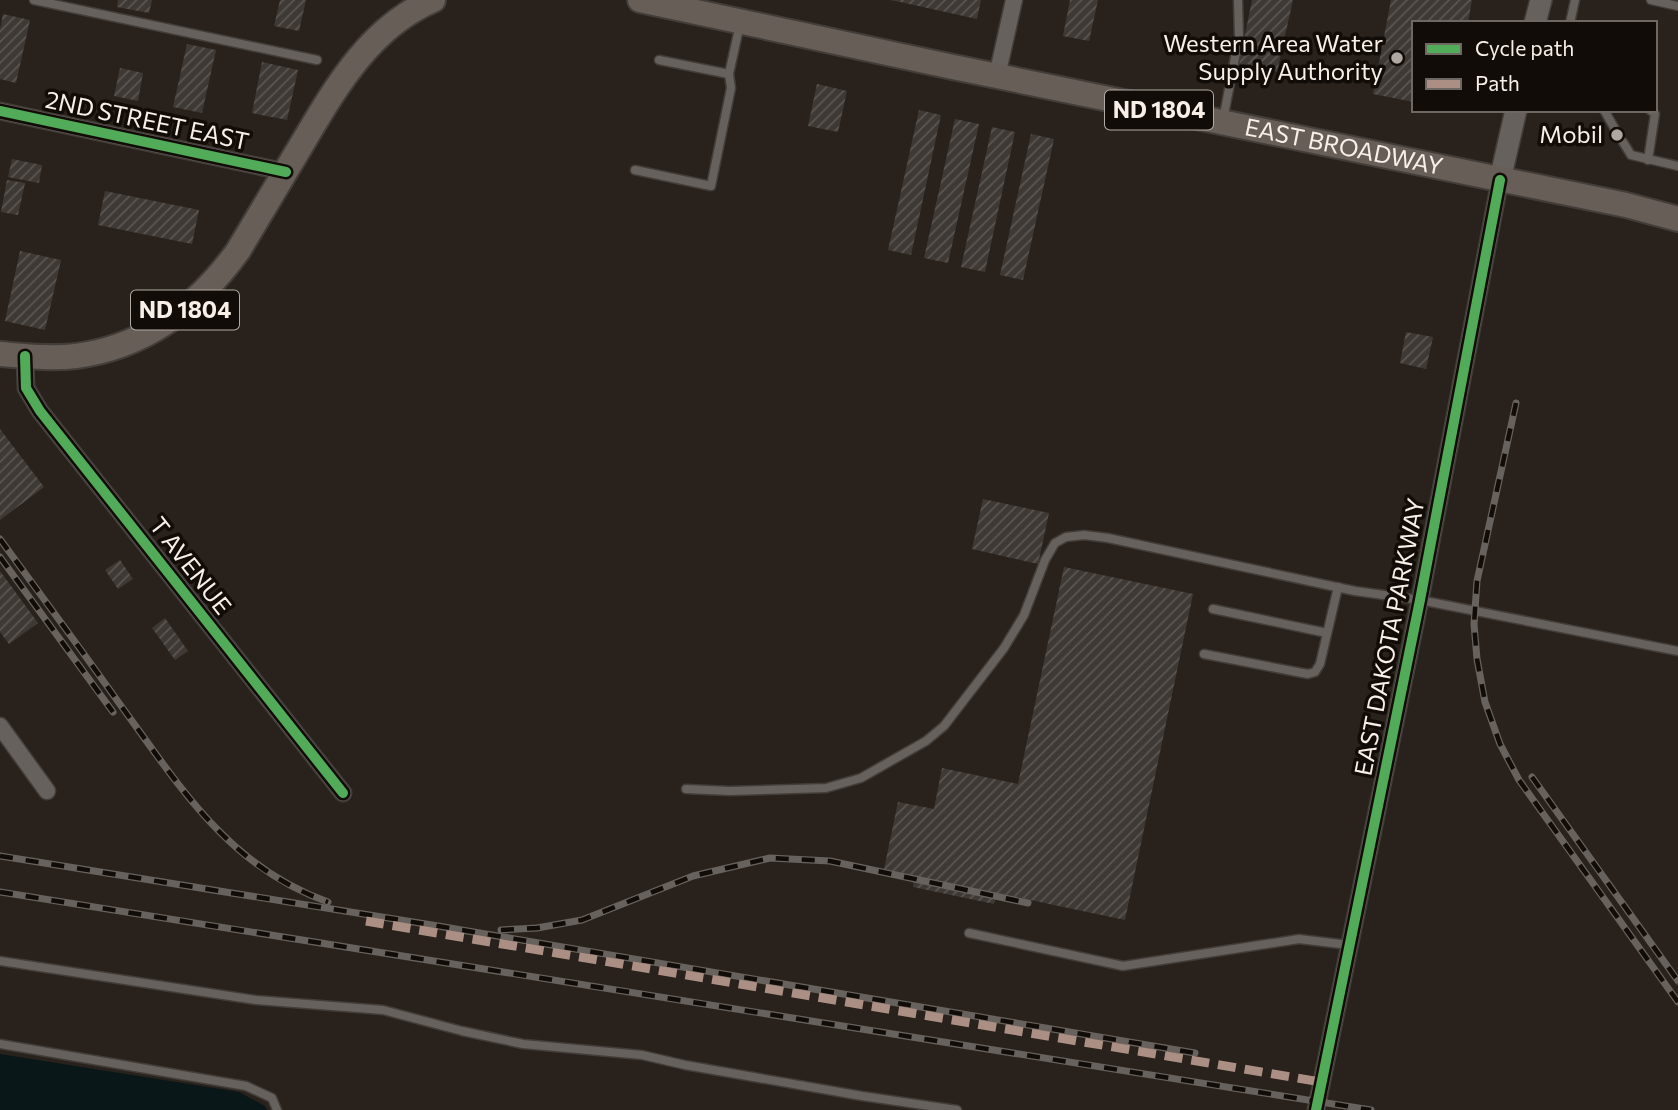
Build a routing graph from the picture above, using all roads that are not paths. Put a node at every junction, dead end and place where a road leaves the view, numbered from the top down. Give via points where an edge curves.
1 (34, 0) edge
2 (1014, 0) edge
3 (1238, 0) edge
4 (1541, 0) edge
5 (1575, 0) edge
6 (1651, 0) edge
7 (429, 1) edge
8 (646, 1) edge
9 (1678, 6) edge
10 (1536, 21) edge
11 (1570, 21) edge
12 (741, 22) junction
13 (317, 60) dead end
14 (659, 60) dead end
15 (729, 74) junction
16 (997, 76) junction
17 (0, 111) edge
18 (1516, 112) edge
19 (1605, 112) edge
20 (1652, 112) edge
21 (1222, 123) junction
22 (1615, 129) dead end
23 (1623, 142) dead end
24 (1648, 160) junction
25 (1678, 166) edge
26 (635, 170) dead end
27 (286, 172) junction
28 (1500, 180) junction
29 (1678, 219) edge
30 (12, 355) edge
31 (1338, 587) junction
32 (1420, 600) junction
33 (1213, 609) dead end
34 (1327, 633) junction
35 (1678, 651) edge
36 (1204, 654) dead end
37 (0, 726) edge
38 (685, 789) dead end
39 (47, 791) dead end
40 (343, 793) dead end
41 (969, 933) dead end
42 (1349, 945) junction
43 (0, 961) edge
44 (0, 1044) edge
45 (1317, 1106) edge
46 (276, 1110) edge
47 (957, 1110) edge

1 - 13 lane
2 - 16 street
3 - 21 lane via 1239,37
4 - 10 main road
5 - 11 lane
6 - 9 lane
7 - 27 main road, ND 1804 via 388,29 356,60
8 - 12 main road, EAST BROADWAY / ND 1804
12 - 15 lane
12 - 16 main road, EAST BROADWAY / ND 1804
14 - 15 lane
15 - 26 lane via 731,88 711,186
16 - 21 main road, EAST BROADWAY / ND 1804
17 - 27 street, 2ND STREET EAST
18 - 28 main road, EAST DAKOTA PARKWAY
19 - 22 lane
20 - 24 lane
21 - 28 main road, EAST BROADWAY / ND 1804
23 - 24 lane via 1631,155
24 - 25 lane
27 - 30 main road, ND 1804 via 221,275 182,312 120,346 75,356
28 - 29 main road, EAST BROADWAY / ND 1804
28 - 32 street, EAST DAKOTA PARKWAY
30 - 40 street, T AVENUE via 40,411
31 - 32 lane
31 - 34 lane
31 - 38 lane via 1108,538 1066,537 1055,543 1045,560 1024,615 1004,648 944,726 926,741 861,778 826,788
32 - 35 lane
32 - 42 street, EAST DAKOTA PARKWAY
33 - 34 lane
34 - 36 lane via 1318,670 1308,674
37 - 39 street
41 - 42 lane via 1123,966 1298,939
42 - 45 street, EAST DAKOTA PARKWAY
43 - 47 lane via 256,1000 383,1010 523,1044 642,1055
44 - 46 lane via 246,1086 272,1098

